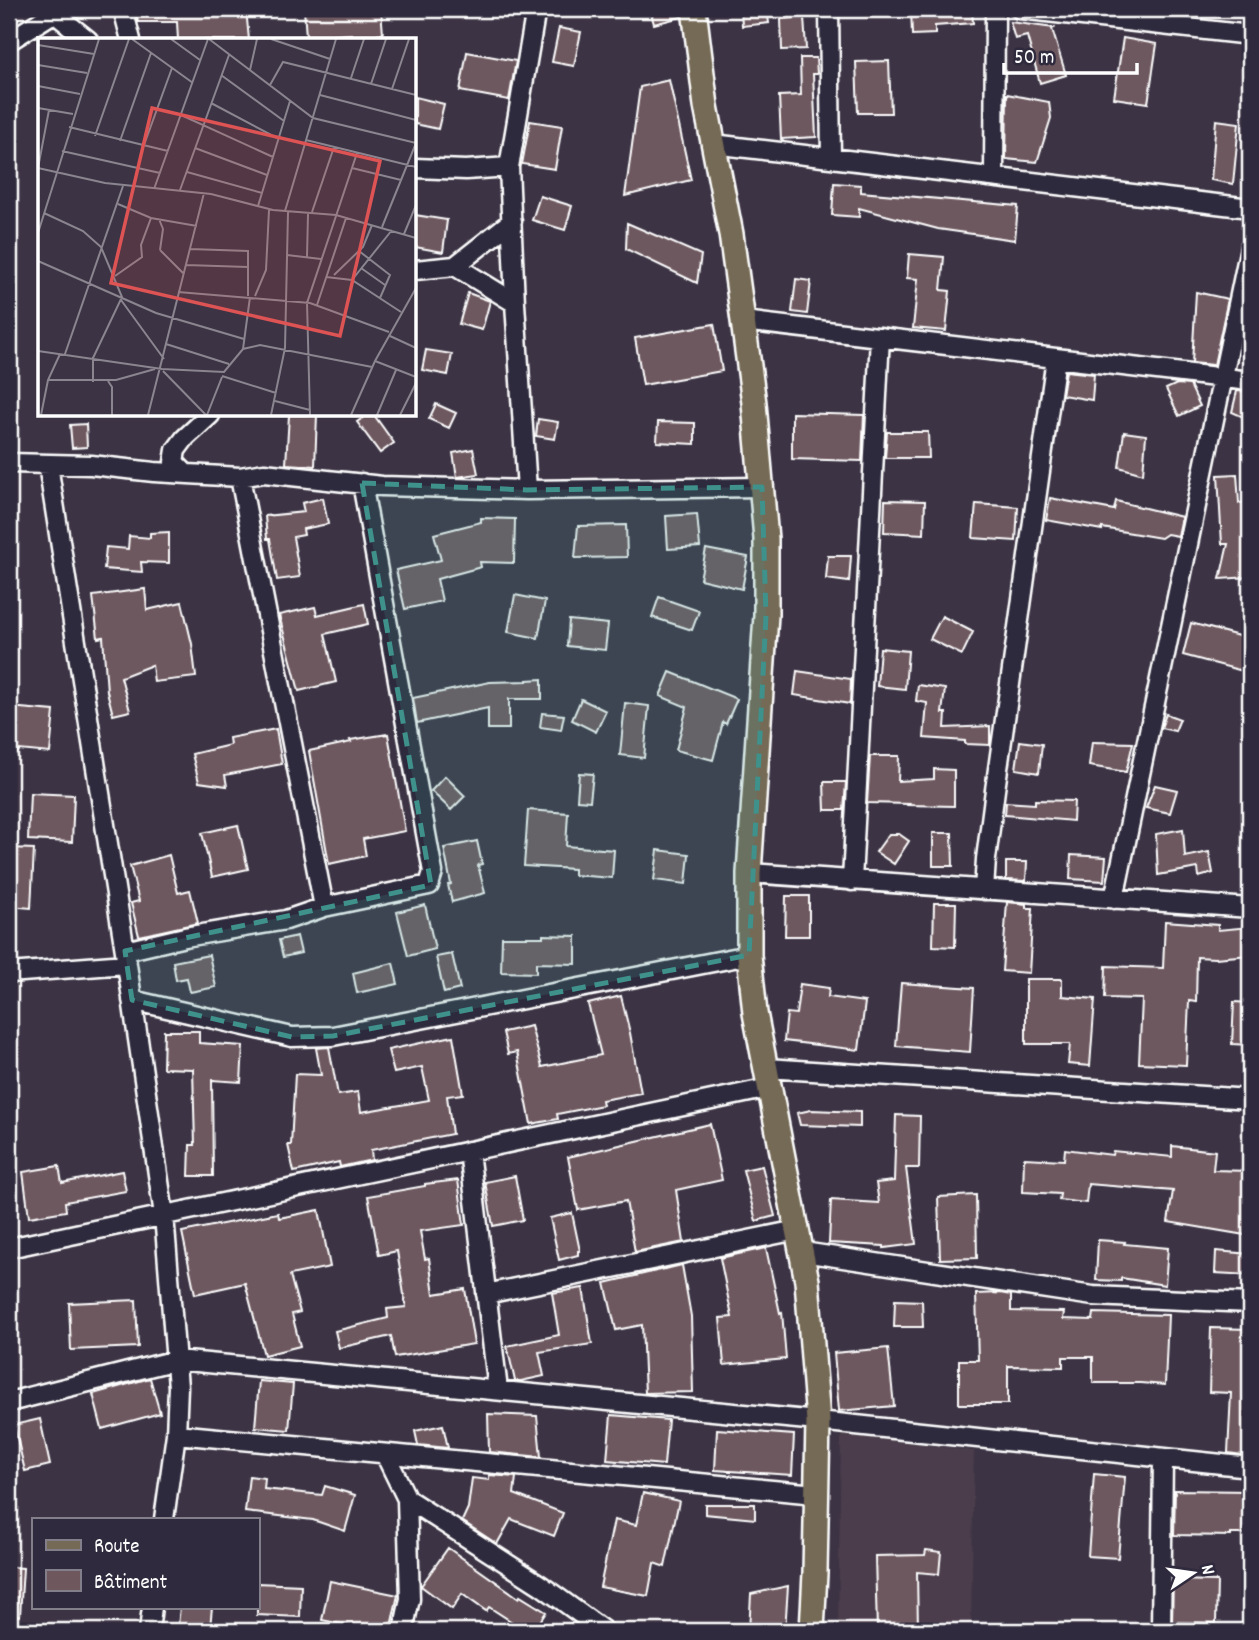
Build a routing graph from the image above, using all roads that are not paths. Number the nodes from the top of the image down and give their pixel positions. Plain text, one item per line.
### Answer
1 (123, 9) edge
2 (536, 9) edge
3 (694, 9) edge
4 (829, 9) edge
5 (995, 9) edge
6 (1020, 9) edge
7 (56, 10) edge
8 (1250, 35) edge
9 (86, 38) edge
10 (130, 38) edge
11 (9, 41) edge
12 (713, 144) junction
13 (831, 158) junction
14 (416, 167) edge
15 (509, 167) junction
16 (994, 177) junction
17 (1250, 208) edge
18 (512, 221) junction
19 (1250, 247) edge
20 (455, 266) junction
21 (416, 270) edge
22 (515, 303) junction
23 (743, 321) junction
24 (880, 337) junction
25 (1056, 358) junction
26 (1223, 378) junction
27 (1250, 381) edge
28 (209, 416) edge
29 (9, 463) edge
30 (48, 465) junction
31 (186, 474) junction
32 (240, 477) junction
33 (362, 483) junction
34 (762, 487) junction
35 (527, 490) junction
36 (749, 873) junction
37 (852, 881) junction
38 (984, 890) junction
39 (1114, 899) junction
40 (1249, 905) edge
41 (324, 907) junction
42 (749, 955) junction
43 (125, 958) junction
44 (9, 973) edge
45 (132, 1000) junction
46 (768, 1078) junction
47 (1250, 1099) edge
48 (469, 1151) junction
49 (164, 1215) junction
50 (800, 1241) junction
51 (9, 1248) edge
52 (486, 1294) junction
53 (1250, 1303) edge
54 (176, 1360) junction
55 (498, 1390) junction
56 (9, 1402) edge
57 (818, 1421) junction
58 (176, 1434) junction
59 (385, 1454) junction
60 (1163, 1458) junction
61 (1250, 1467) edge
62 (816, 1494) junction
63 (407, 1499) junction
64 (164, 1518) edge
65 (152, 1608) edge
66 (149, 1631) edge
67 (403, 1631) edge
68 (604, 1631) edge
69 (812, 1631) edge
70 (1161, 1631) edge

1 - 10 street
2 - 15 street
3 - 12 main road
4 - 13 street
5 - 16 street
6 - 8 street
7 - 9 street
7 - 11 street
12 - 13 street
12 - 23 main road
13 - 16 street
14 - 15 street
15 - 18 street
16 - 17 street
18 - 20 street
18 - 22 street
19 - 26 street
20 - 21 street
20 - 22 street
22 - 35 street
23 - 24 street
23 - 34 main road
24 - 25 street
24 - 37 street
25 - 26 street
25 - 38 street
26 - 27 street
26 - 39 street
28 - 31 street
29 - 30 street
30 - 31 street
30 - 43 street
31 - 32 street
32 - 33 street
32 - 41 street
33 - 35 street
33 - 41 street
34 - 35 street
34 - 36 main road
36 - 37 street
36 - 42 main road
37 - 38 street
38 - 39 street
39 - 40 street
41 - 43 street
42 - 45 street
42 - 46 main road
43 - 44 street
43 - 45 street
45 - 49 street
46 - 47 street
46 - 48 street
46 - 50 main road
48 - 49 street
48 - 52 street
49 - 51 street
49 - 54 street
50 - 52 street
50 - 53 street
50 - 57 main road
52 - 55 street
54 - 55 street
54 - 56 street
54 - 58 street
55 - 57 street
57 - 60 street
57 - 62 main road
58 - 59 street
58 - 64 street
59 - 62 street
59 - 63 street
60 - 61 street
60 - 70 street
62 - 69 main road
63 - 67 street
63 - 68 street
65 - 66 street

